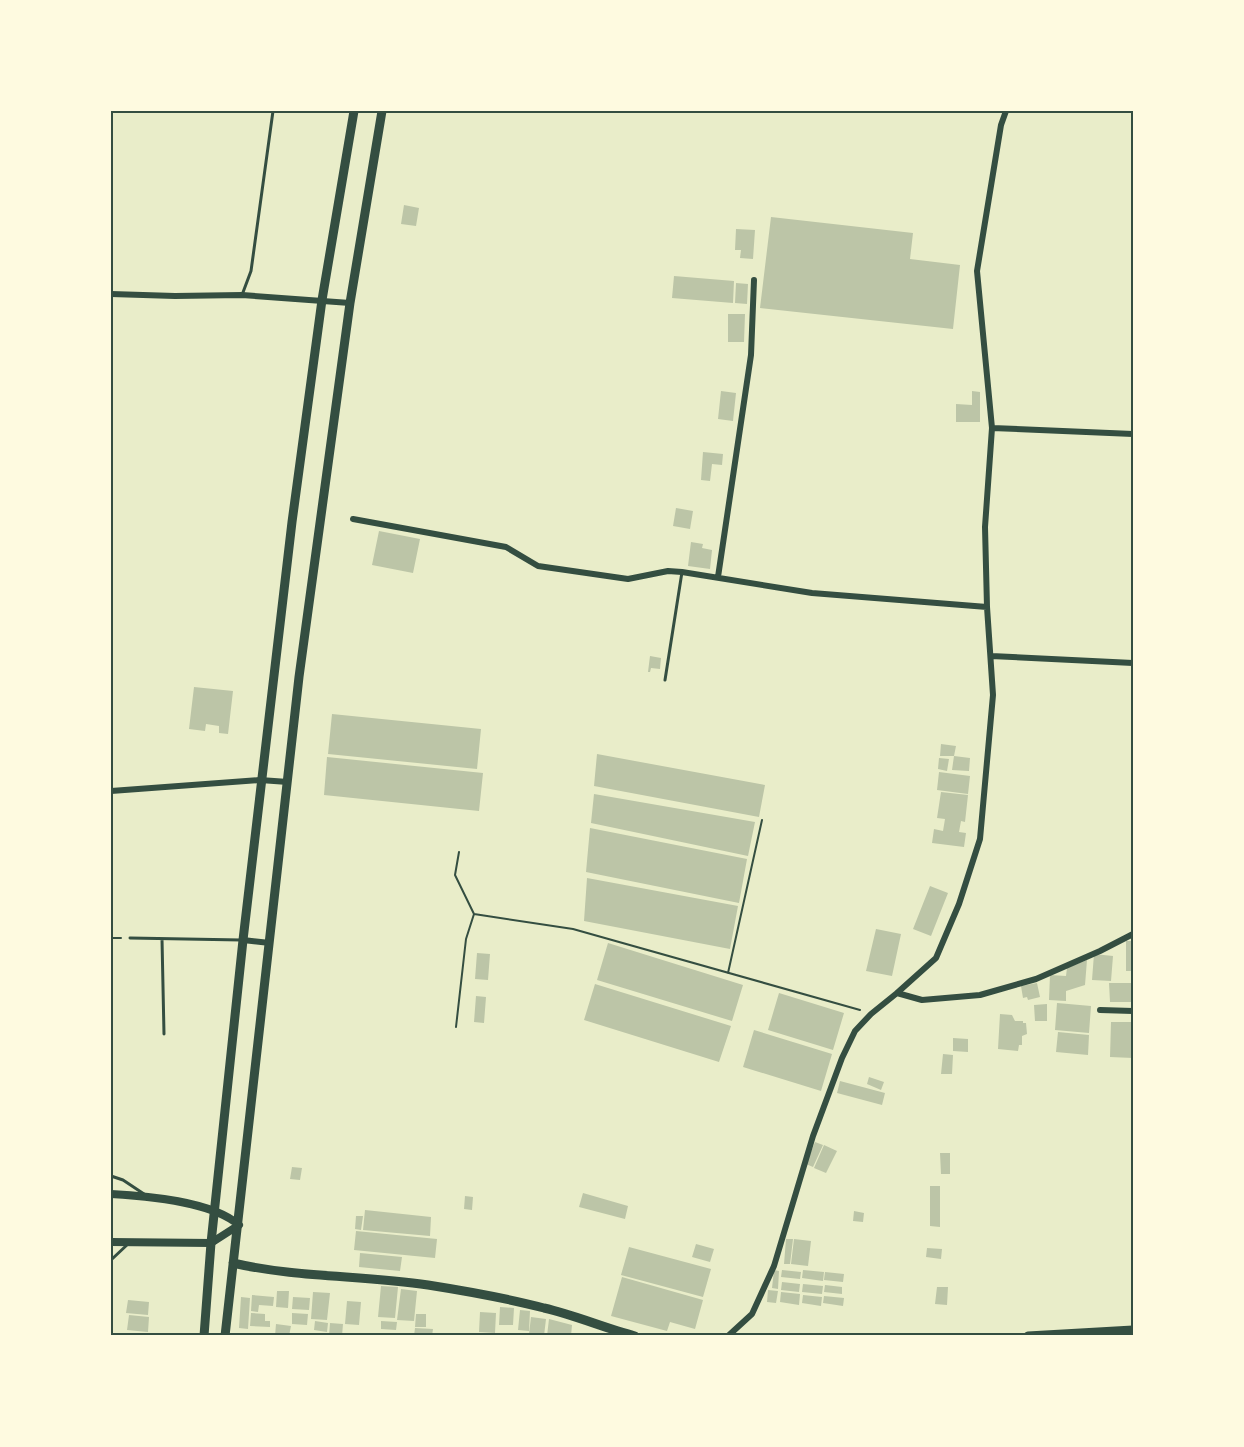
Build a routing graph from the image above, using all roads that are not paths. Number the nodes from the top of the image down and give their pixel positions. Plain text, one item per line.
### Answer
1 (273, 111) edge
2 (354, 111) edge
3 (382, 111) edge
4 (1006, 111) edge
5 (754, 280) dead end
6 (111, 294) edge
7 (242, 295) junction
8 (322, 300) junction
9 (350, 303) junction
10 (992, 428) junction
11 (1133, 434) edge
12 (353, 519) dead end
13 (682, 572) junction
14 (718, 577) junction
15 (987, 607) junction
16 (991, 657) junction
17 (1133, 663) edge
18 (665, 680) dead end
19 (260, 780) junction
20 (288, 782) junction
21 (111, 791) edge
22 (1133, 934) edge
23 (130, 938) dead end
24 (162, 939) junction
25 (243, 940) junction
26 (270, 943) junction
27 (897, 993) junction
28 (1101, 1010) dead end
29 (1133, 1011) edge
30 (164, 1034) dead end
31 (111, 1176) edge
32 (111, 1194) edge
33 (148, 1196) junction
34 (215, 1211) junction
35 (239, 1225) junction
36 (111, 1242) edge
37 (211, 1243) junction
38 (128, 1244) junction
39 (111, 1260) edge
40 (233, 1263) junction
41 (1133, 1330) edge
42 (204, 1336) edge
43 (225, 1336) edge
44 (635, 1336) edge
45 (728, 1336) edge
46 (1028, 1336) edge

1 - 7 lane
2 - 8 main road
3 - 9 main road
4 - 10 street
5 - 14 street
6 - 7 street
7 - 8 street
8 - 9 street
8 - 19 main road
9 - 20 main road
10 - 11 street
10 - 15 street
12 - 13 street
13 - 14 street
13 - 18 lane
14 - 15 street
15 - 16 street
16 - 17 street
16 - 27 street
19 - 20 street
19 - 21 street
19 - 25 main road
20 - 26 main road
22 - 27 street
23 - 24 lane
24 - 25 lane
24 - 30 lane
25 - 26 street
25 - 34 main road
26 - 35 main road
27 - 45 street
28 - 29 street
31 - 33 lane
32 - 33 street
33 - 34 street
34 - 35 street
34 - 37 main road
35 - 37 street
35 - 40 main road
36 - 38 street
37 - 38 street
37 - 42 main road
38 - 39 lane
40 - 43 main road
40 - 44 main road
41 - 46 main road

